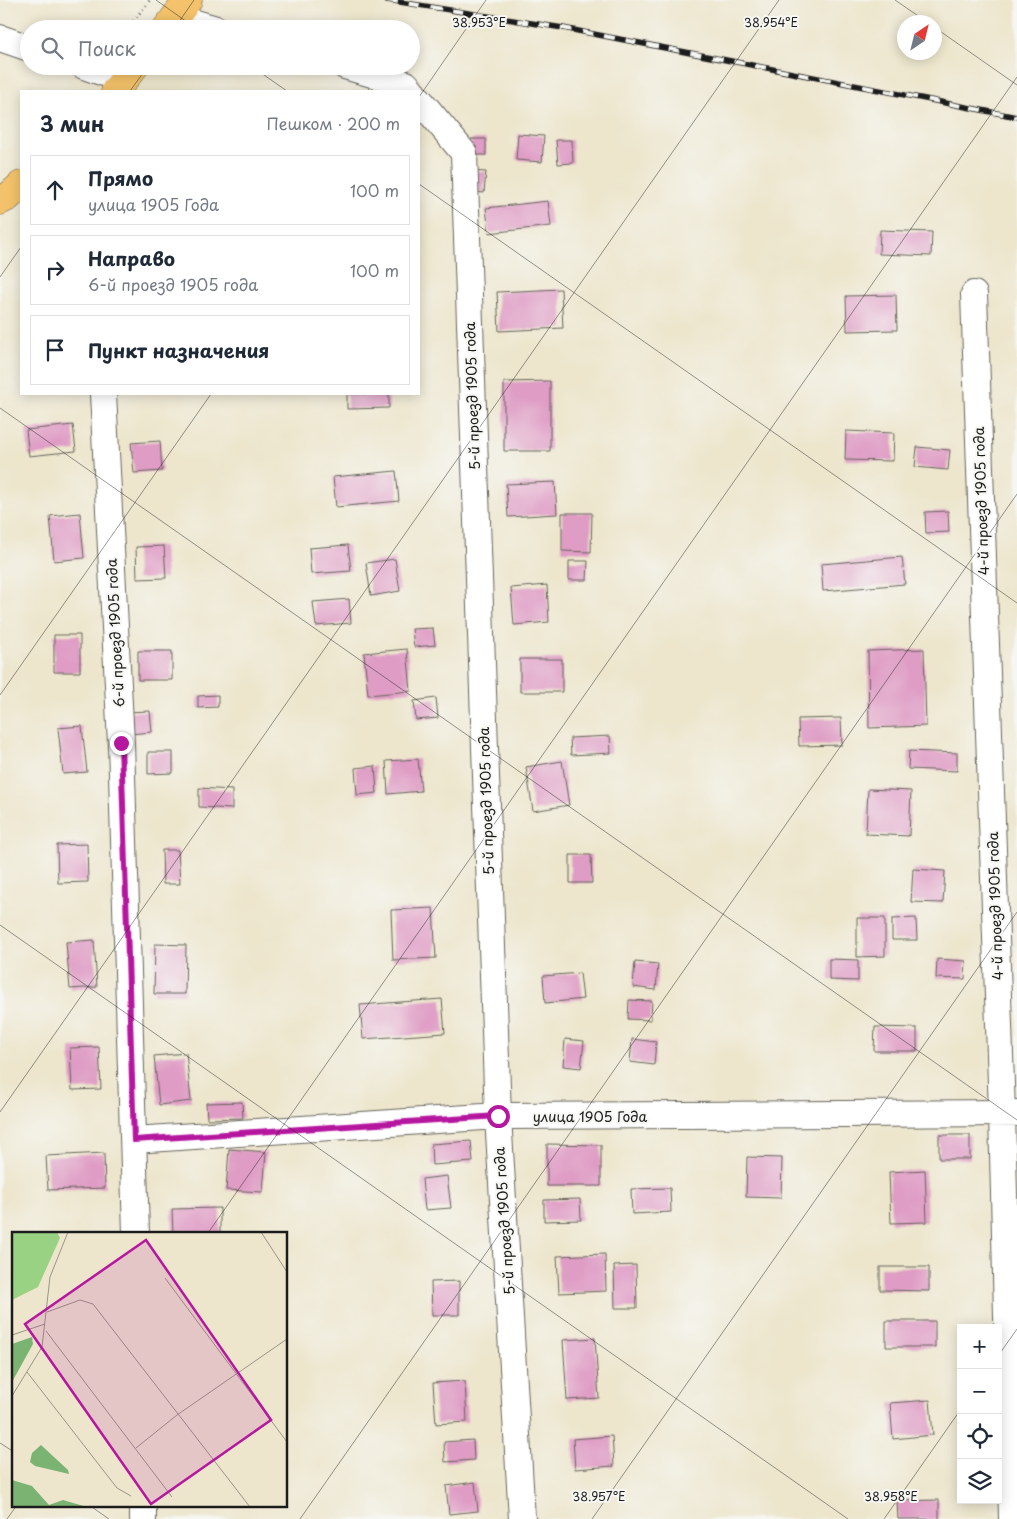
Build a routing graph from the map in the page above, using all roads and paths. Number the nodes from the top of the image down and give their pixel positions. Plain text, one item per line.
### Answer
1 (150, 0) edge
2 (176, 15) edge
3 (134, 20) edge
4 (190, 20) edge
5 (0, 38) edge
6 (20, 45) edge
7 (112, 75) edge
8 (376, 75) edge
9 (125, 79) edge
10 (411, 90) edge
11 (420, 100) edge
12 (20, 186) edge
13 (0, 201) edge
14 (974, 294) dead end
15 (103, 395) edge
16 (1010, 1113) edge
17 (498, 1116) junction
18 (134, 1140) junction
19 (136, 1232) edge
20 (142, 1506) edge
21 (143, 1519) edge
22 (522, 1519) edge
23 (1012, 1519) edge

1 - 3 path
2 - 4 street
5 - 6 street
7 - 9 street
8 - 10 street
11 - 17 street, 5-й проезд 1905 года
12 - 13 highway
14 - 16 street, 4-й проезд 1905 года
15 - 18 street, 6-й проезд 1905 года
16 - 17 street, улица 1905 Года
16 - 23 street, 4-й проезд 1905 года
17 - 18 street, улица 1905 Года
17 - 22 street, 5-й проезд 1905 года
18 - 19 street, 6-й проезд 1905 года
20 - 21 street

